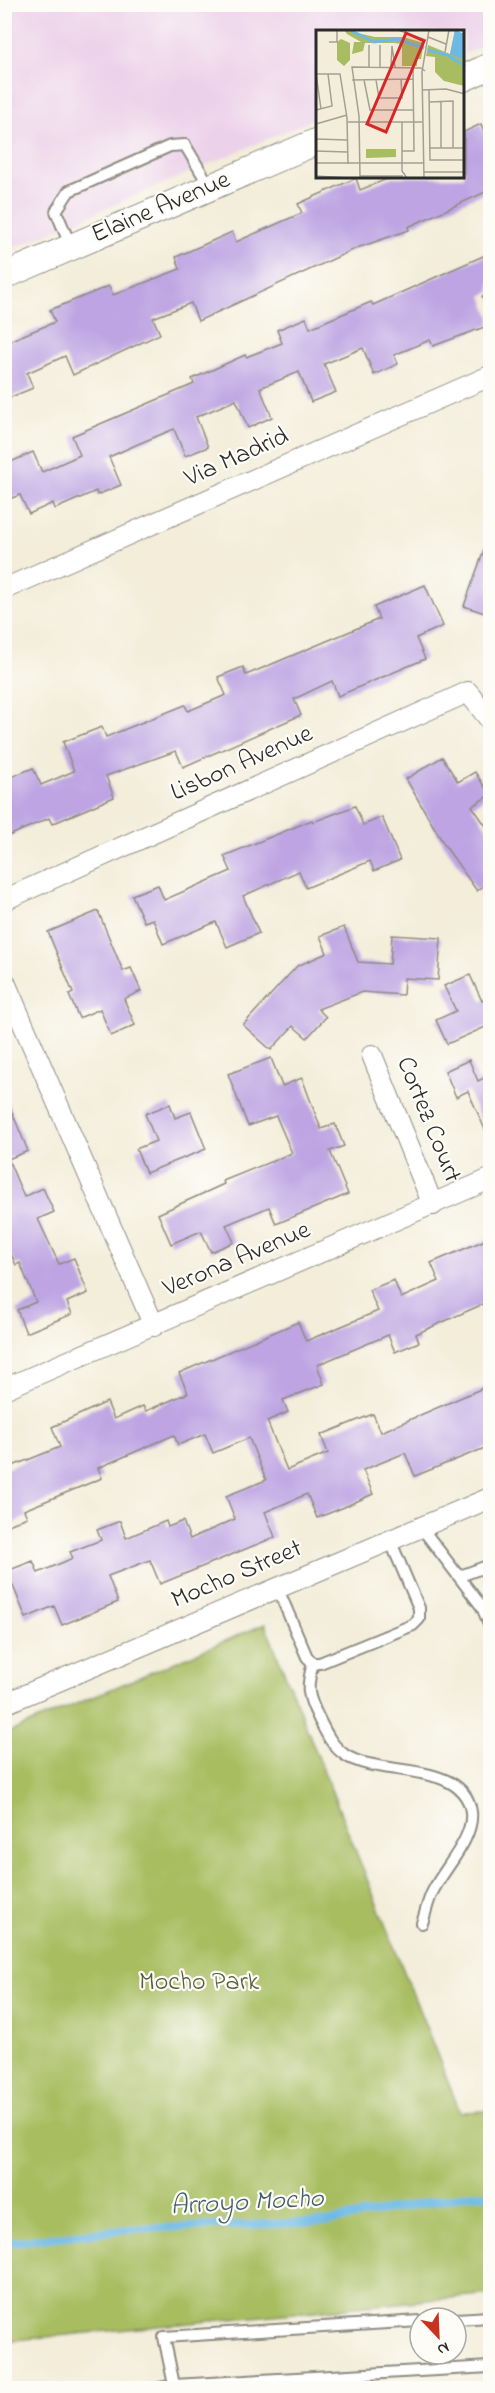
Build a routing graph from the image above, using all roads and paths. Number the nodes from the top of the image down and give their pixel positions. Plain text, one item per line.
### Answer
1 (490, 66) edge
2 (465, 78) edge
3 (316, 142) edge
4 (210, 187) junction
5 (71, 247) junction
6 (4, 276) edge
7 (490, 376) edge
8 (4, 589) edge
9 (490, 720) edge
10 (4, 900) edge
11 (4, 980) edge
12 (372, 1055) dead end
13 (490, 1179) edge
14 (433, 1205) junction
15 (154, 1326) junction
16 (4, 1389) edge
17 (490, 1498) edge
18 (421, 1527) junction
19 (390, 1540) junction
20 (490, 1565) edge
21 (460, 1576) junction
22 (277, 1587) junction
23 (490, 1626) edge
24 (313, 1663) junction
25 (6, 1699) edge
26 (422, 1923) dead end
27 (490, 2317) edge
28 (468, 2318) edge
29 (408, 2322) edge
30 (490, 2367) edge
31 (174, 2385) junction
32 (159, 2388) edge

1 - 2 street
3 - 4 street, Elaine Avenue
4 - 5 street, Elaine Avenue
4 - 5 lane
5 - 6 street, Elaine Avenue
7 - 8 street, Via Madrid
9 - 10 street, Lisbon Avenue
11 - 15 street
12 - 14 street, Cortez Court
13 - 14 street, Verona Avenue
14 - 15 street, Verona Avenue
15 - 16 street, Verona Avenue
17 - 18 street, Mocho Street
18 - 19 street, Mocho Street
18 - 21 lane
19 - 22 street, Mocho Street
19 - 24 lane
20 - 21 lane
21 - 23 lane
22 - 24 lane
22 - 25 street, Mocho Street
24 - 26 lane
27 - 28 lane
29 - 31 lane
30 - 31 lane
31 - 32 lane

